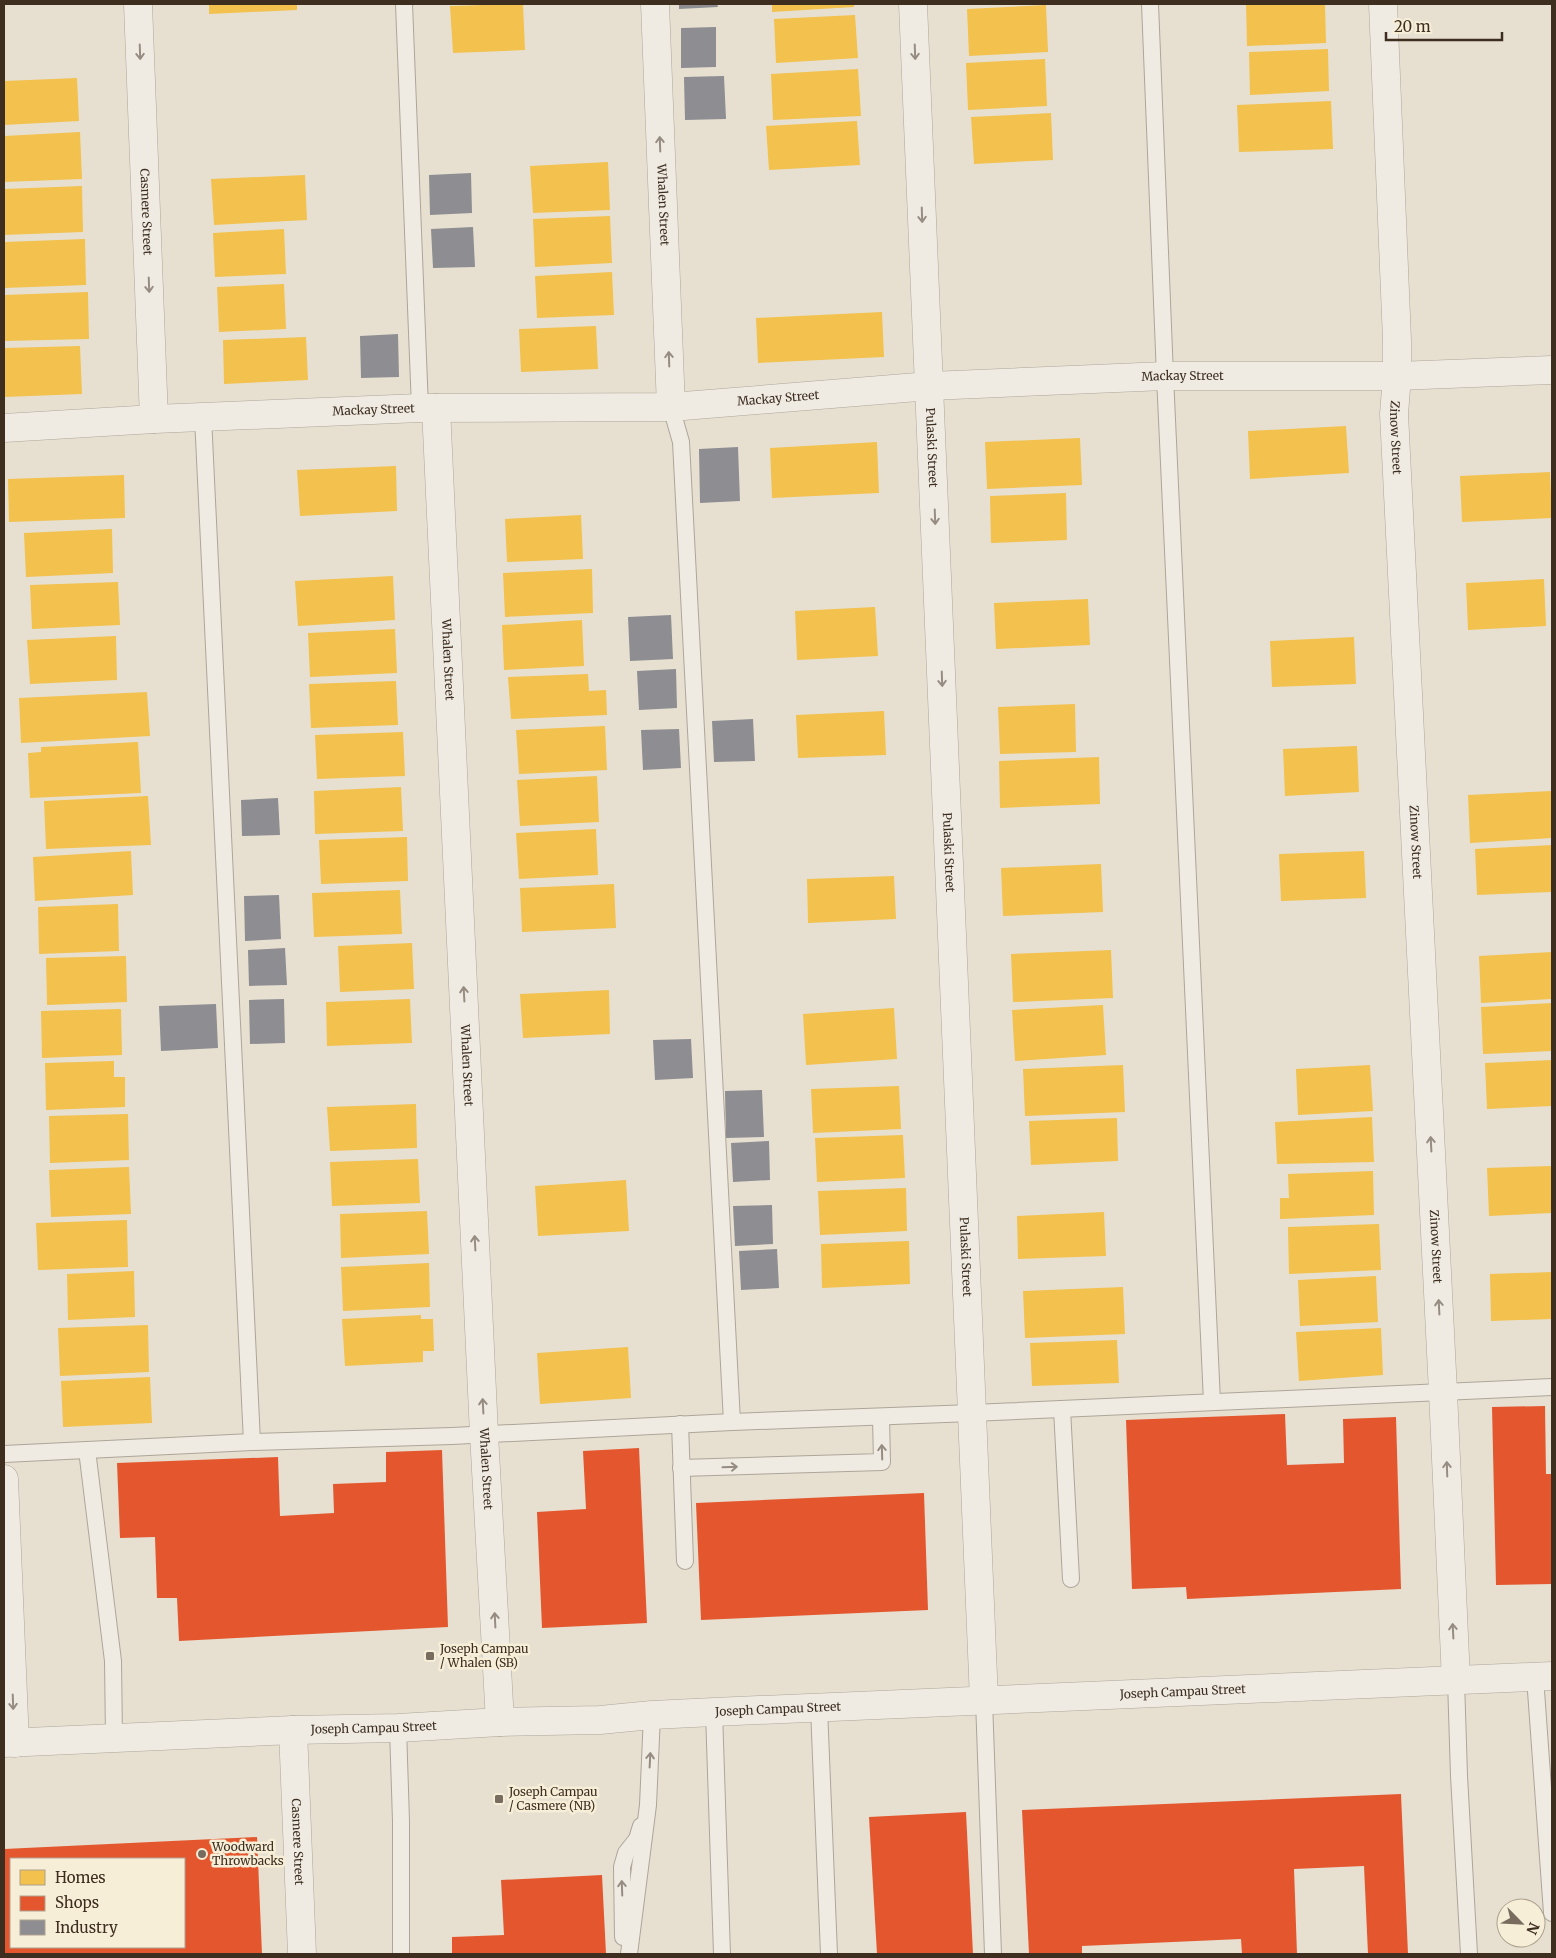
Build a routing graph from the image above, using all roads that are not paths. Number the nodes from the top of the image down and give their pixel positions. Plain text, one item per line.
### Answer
1 (138, 4) edge
2 (404, 4) edge
3 (654, 4) edge
4 (913, 4) edge
5 (1150, 4) edge
6 (1383, 4) edge
7 (1552, 370) edge
8 (1165, 376) junction
9 (1397, 376) junction
10 (930, 386) junction
11 (671, 407) junction
12 (428, 408) junction
13 (203, 417) junction
14 (154, 419) junction
15 (4, 428) edge
16 (1552, 1387) edge
17 (1443, 1392) junction
18 (1212, 1402) junction
19 (1062, 1409) junction
20 (972, 1414) junction
21 (880, 1417) junction
22 (732, 1422) junction
23 (680, 1424) junction
24 (484, 1434) junction
25 (252, 1442) junction
26 (87, 1450) junction
27 (4, 1454) edge
28 (681, 1468) junction
29 (4, 1479) edge
30 (685, 1561) dead end
31 (6, 1563) edge
32 (1072, 1579) dead end
33 (1544, 1676) edge
34 (1456, 1680) junction
35 (984, 1700) junction
36 (819, 1708) junction
37 (714, 1712) junction
38 (652, 1715) junction
39 (500, 1722) junction
40 (398, 1728) junction
41 (293, 1730) junction
42 (114, 1738) junction
43 (9, 1743) edge
44 (648, 1805) junction
45 (1552, 1913) edge
46 (302, 1954) edge
47 (401, 1954) edge
48 (623, 1954) edge
49 (629, 1954) edge
50 (722, 1954) edge
51 (829, 1954) edge
52 (993, 1954) edge
53 (1469, 1954) edge

1 -> 14 street, Casmere Street
2 - 12 lane
11 -> 3 street, Whalen Street
4 -> 10 street, Pulaski Street
5 - 8 lane
6 - 9 street, Zinow Street
7 - 9 street, Mackay Street
8 - 9 street, Mackay Street
8 - 10 street, Mackay Street
8 - 18 lane
17 -> 9 street, Zinow Street
10 - 11 street, Mackay Street
10 -> 20 street, Pulaski Street
11 - 12 street, Mackay Street
11 - 22 lane
12 - 13 street, Mackay Street
24 -> 12 street, Whalen Street
13 - 14 street, Mackay Street
13 - 25 lane
14 - 15 street, Mackay Street
16 - 17 lane
17 - 18 lane
34 -> 17 street, Zinow Street
18 - 19 lane
19 - 20 lane
19 - 32 lane
20 - 21 lane
20 - 35 street, Pulaski Street
21 - 22 lane
28 -> 21 lane
22 - 23 lane
23 - 24 lane
23 - 28 lane
24 - 25 lane
39 -> 24 street, Whalen Street
25 - 26 lane
26 - 27 lane
26 - 42 lane
28 - 30 lane
29 - 31 street
31 -> 43 street
33 - 34 street, Joseph Campau Street
33 - 45 lane
34 - 35 street, Joseph Campau Street
34 - 53 lane
35 - 36 street, Joseph Campau Street
35 - 52 lane
36 - 37 street, Joseph Campau Street
36 - 51 lane
37 - 38 street, Joseph Campau Street
37 - 50 lane
38 - 39 street, Joseph Campau Street
44 -> 38 lane
39 - 40 street, Joseph Campau Street
40 - 41 street, Joseph Campau Street
40 - 47 lane
41 - 42 street, Joseph Campau Street
41 - 46 street, Casmere Street
42 - 43 street, Joseph Campau Street
48 -> 44 lane
44 - 49 lane

